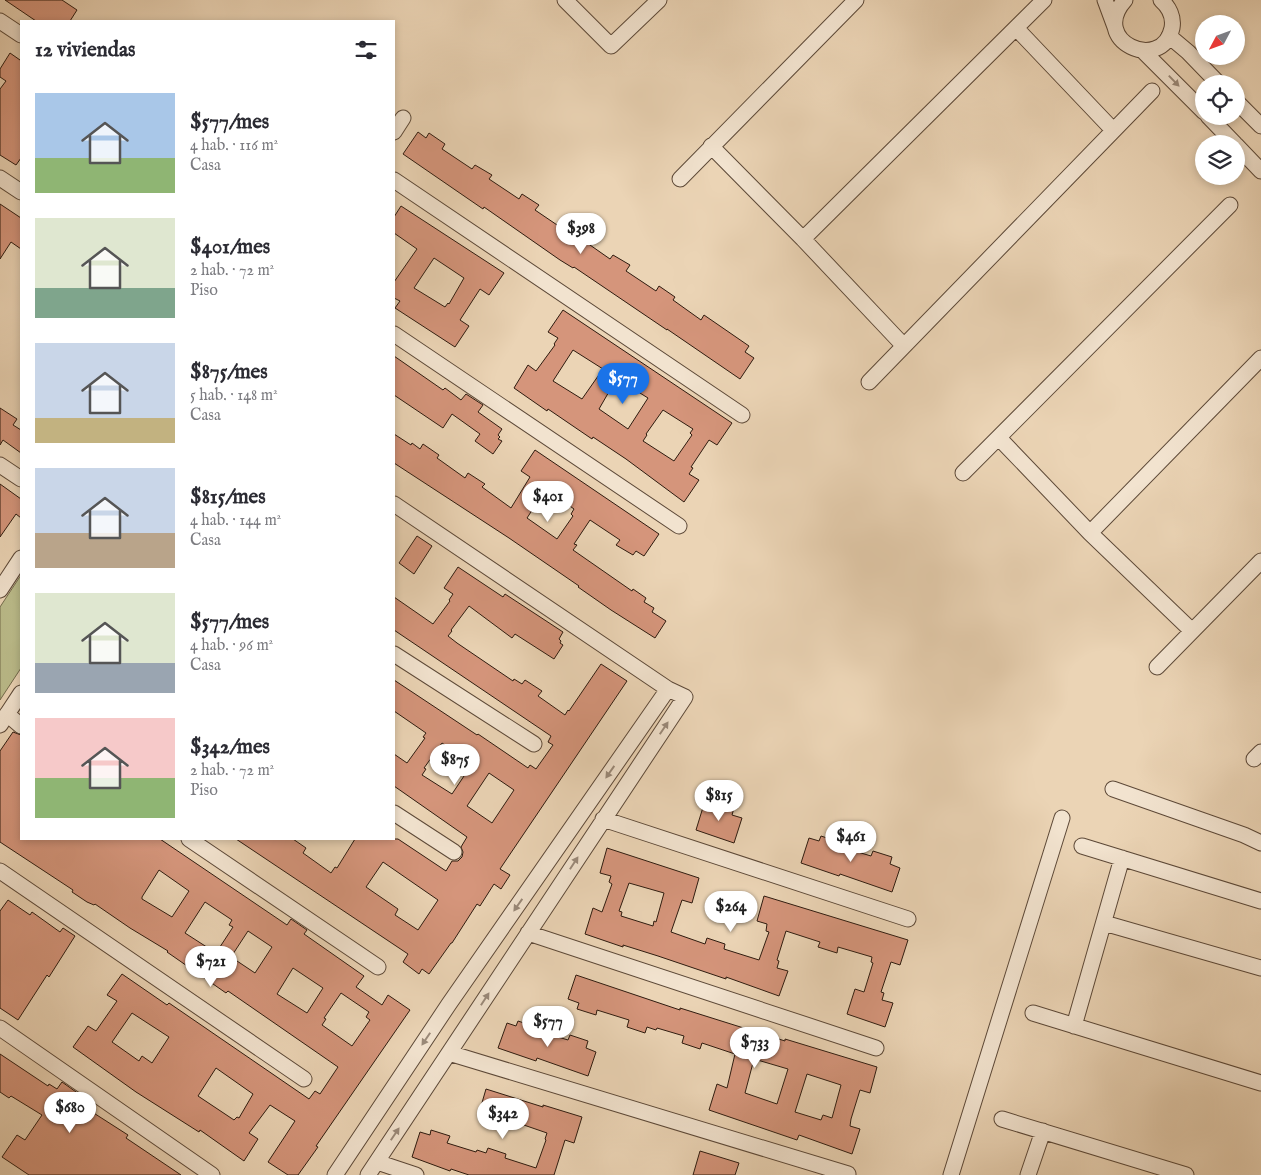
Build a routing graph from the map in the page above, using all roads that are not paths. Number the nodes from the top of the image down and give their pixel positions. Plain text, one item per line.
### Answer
1 (565, 0) edge
2 (659, 0) edge
3 (856, 0) edge
4 (1044, 0) edge
5 (1105, 0) edge
6 (1119, 2) edge
7 (1168, 3) edge
8 (0, 21) edge
9 (1016, 28) junction
10 (1117, 34) junction
11 (20, 35) edge
12 (1169, 36) junction
13 (1142, 51) junction
14 (1210, 75) edge
15 (1152, 91) dead end
16 (1195, 103) edge
17 (1245, 110) edge
18 (403, 118) dead end
19 (1217, 125) edge
20 (1261, 126) edge
21 (395, 130) edge
22 (1114, 130) junction
23 (1227, 135) edge
24 (711, 146) junction
25 (1245, 154) edge
26 (1261, 171) edge
27 (0, 178) edge
28 (680, 179) dead end
29 (395, 181) edge
30 (20, 191) edge
31 (1230, 205) dead end
32 (803, 239) junction
33 (395, 335) edge
34 (904, 346) junction
35 (1261, 358) edge
36 (869, 382) dead end
37 (742, 415) dead end
38 (999, 438) junction
39 (0, 465) edge
40 (964, 473) dead end
41 (20, 478) edge
42 (395, 505) edge
43 (679, 526) dead end
44 (1090, 533) junction
45 (20, 560) edge
46 (1261, 561) edge
47 (0, 590) edge
48 (1192, 632) junction
49 (395, 655) edge
50 (1157, 668) dead end
51 (668, 689) junction
52 (20, 695) edge
53 (4, 720) edge
54 (20, 726) edge
55 (534, 744) dead end
56 (1113, 789) dead end
57 (395, 814) edge
58 (1062, 818) dead end
59 (603, 819) junction
60 (190, 840) edge
61 (1261, 843) edge
62 (1082, 846) dead end
63 (454, 852) dead end
64 (1122, 858) junction
65 (0, 871) edge
66 (1261, 901) edge
67 (908, 919) dead end
68 (1104, 923) junction
69 (528, 933) junction
70 (378, 966) dead end
71 (1261, 968) edge
72 (449, 1004) junction
73 (1033, 1013) dead end
74 (471, 1019) junction
75 (1074, 1026) junction
76 (0, 1028) edge
77 (876, 1048) dead end
78 (449, 1053) junction
79 (304, 1079) dead end
80 (1261, 1083) edge
81 (1002, 1119) dead end
82 (1042, 1131) junction
83 (377, 1162) junction
84 (848, 1174) dead end
85 (212, 1175) edge
86 (335, 1175) edge
87 (368, 1175) edge
88 (416, 1175) edge
89 (951, 1175) edge
90 (1028, 1175) edge
91 (1186, 1175) edge

1 - 2 street
3 - 24 street
4 - 9 street
5 - 10 street
6 - 10 street
7 - 12 street
8 - 11 street
9 - 22 street
9 - 32 street
10 - 13 street
12 - 13 street
12 - 14 street
13 -> 16 street
15 - 22 street
17 - 20 street
18 - 21 street
19 - 23 street
22 - 34 street
24 - 28 street
24 - 32 street
25 - 26 street
27 - 30 street
29 - 37 street
31 - 38 street
32 - 34 street
33 - 43 street
34 - 36 street
35 - 44 street
38 - 40 street
38 - 44 street
39 - 41 street
42 - 51 street
44 - 48 street
45 - 47 street
46 - 48 street
48 - 50 street
49 - 55 street
59 -> 51 street
51 -> 72 street
52 - 53 street
53 - 54 street
56 - 61 street
57 - 63 street
58 - 89 street
59 - 67 street
69 -> 59 street
60 - 70 street
62 - 64 street
64 - 66 street
64 - 68 street
65 - 79 street
68 - 71 street
68 - 75 street
74 -> 69 street
69 - 77 street
72 - 74 street
72 -> 86 street
73 - 75 street
74 - 78 street
75 - 80 street
76 - 85 street
83 -> 78 street
78 - 84 street
81 - 82 street
82 - 90 street
82 - 91 street
83 - 87 street
83 - 88 street

